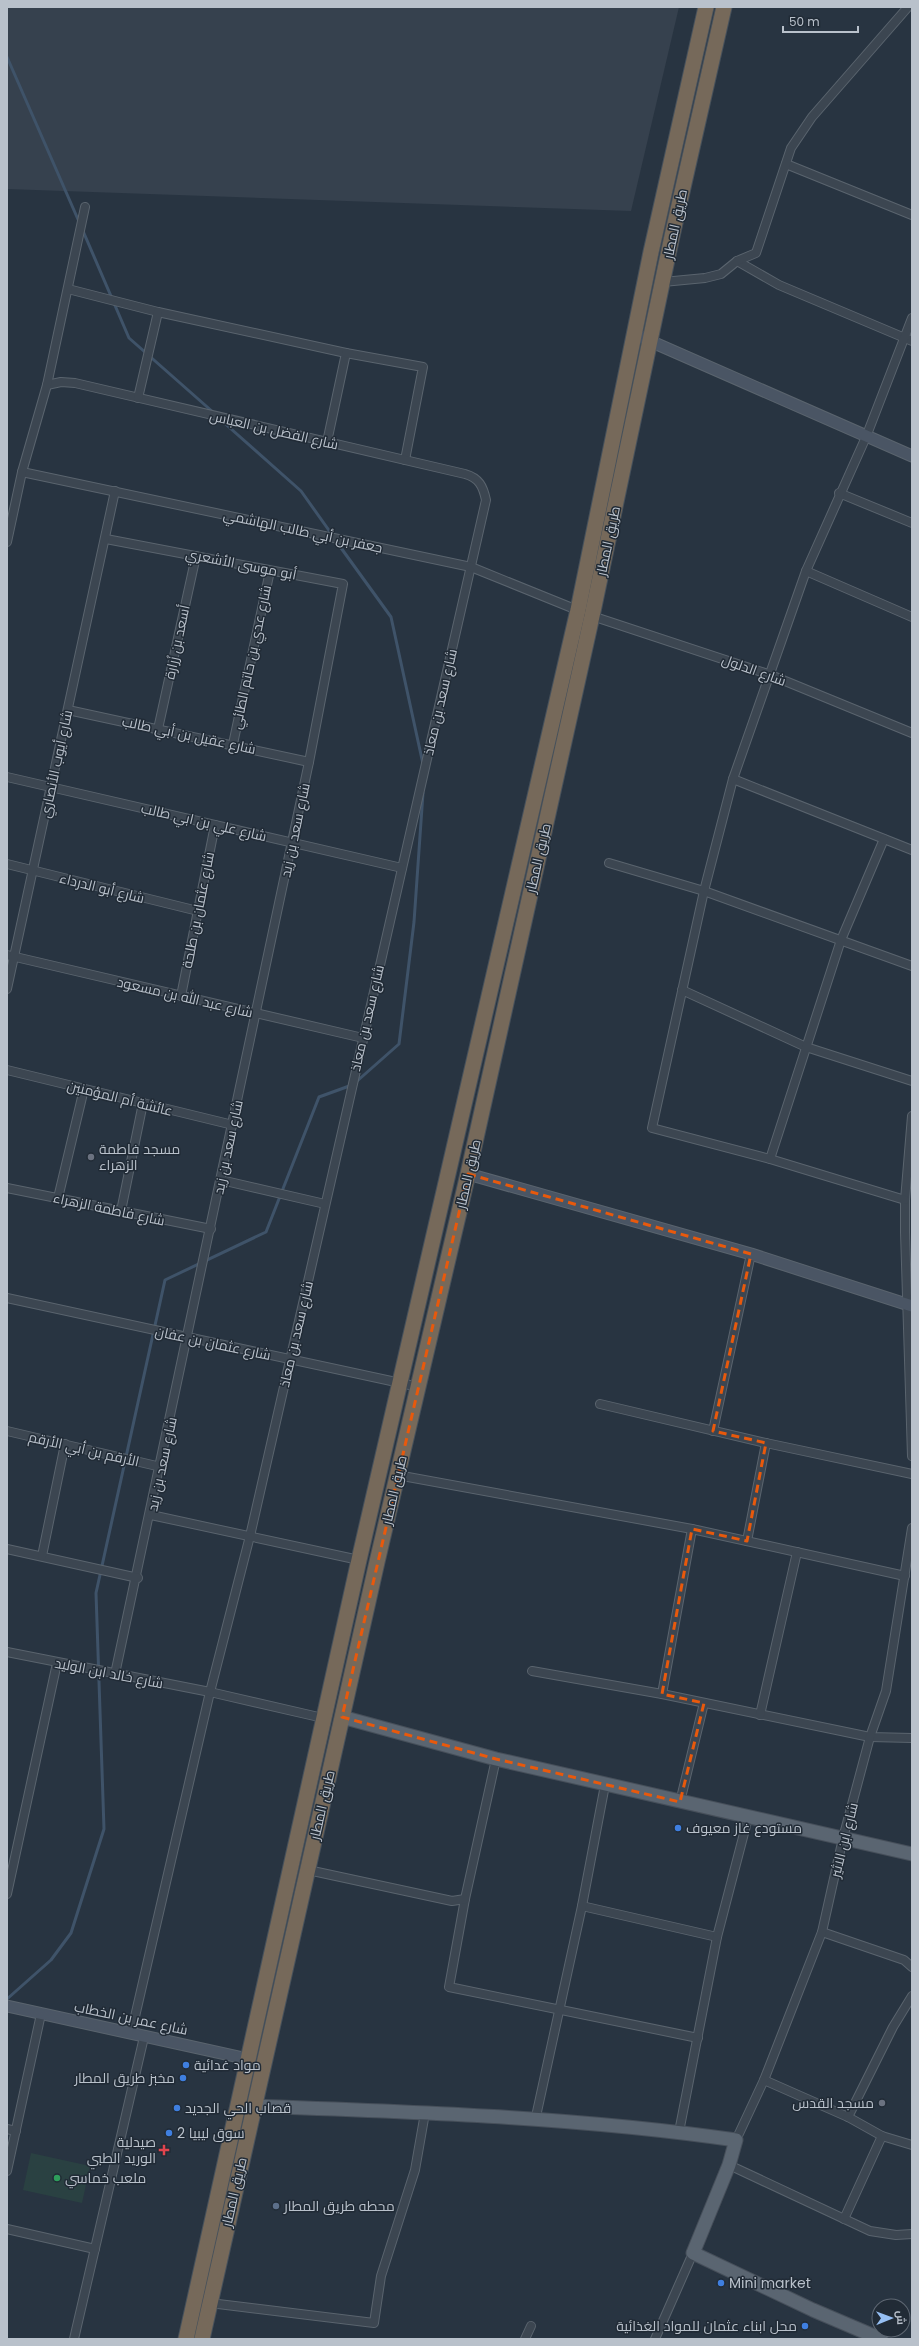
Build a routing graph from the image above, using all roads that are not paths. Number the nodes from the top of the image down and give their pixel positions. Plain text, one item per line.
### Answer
1 (706, 7) edge
2 (724, 7) edge
3 (908, 7) edge
4 (786, 164) junction
5 (85, 207) dead end
6 (912, 215) edge
7 (655, 232) junction
8 (672, 236) junction
9 (737, 261) junction
10 (663, 282) junction
11 (68, 289) junction
12 (158, 312) junction
13 (912, 318) edge
14 (634, 334) junction
15 (908, 340) edge
16 (651, 342) junction
17 (346, 353) junction
18 (47, 385) junction
19 (138, 398) junction
20 (866, 437) junction
21 (326, 442) junction
22 (912, 456) edge
23 (406, 460) junction
24 (22, 472) junction
25 (115, 492) junction
26 (839, 493) junction
27 (486, 500) joint
28 (912, 524) edge
29 (106, 539) junction
30 (7, 542) edge
31 (196, 556) junction
32 (471, 567) junction
33 (270, 571) junction
34 (806, 571) junction
35 (578, 610) junction
36 (592, 616) junction
37 (912, 617) edge
38 (337, 618) joint
39 (768, 674) junction
40 (68, 710) junction
41 (158, 728) junction
42 (912, 733) edge
43 (233, 744) junction
44 (309, 762) junction
45 (7, 777) edge
46 (733, 779) junction
47 (51, 787) junction
48 (215, 825) junction
49 (884, 839) junction
50 (292, 842) junction
51 (912, 850) edge
52 (609, 863) dead end
53 (7, 864) edge
54 (402, 868) junction
55 (33, 871) junction
56 (704, 891) junction
57 (198, 911) junction
58 (841, 940) junction
59 (10, 956) edge
60 (912, 966) edge
61 (7, 989) edge
62 (682, 990) junction
63 (181, 996) junction
64 (256, 1013) junction
65 (363, 1038) junction
66 (806, 1047) junction
67 (7, 1070) edge
68 (912, 1081) edge
69 (84, 1089) junction
70 (143, 1103) junction
71 (912, 1116) edge
72 (233, 1125) junction
73 (770, 1159) junction
74 (468, 1174) junction
75 (221, 1180) junction
76 (7, 1188) edge
77 (58, 1198) junction
78 (905, 1200) junction
79 (325, 1204) junction
80 (121, 1211) junction
81 (211, 1230) junction
82 (751, 1254) junction
83 (7, 1298) edge
84 (910, 1305) edge
85 (188, 1337) junction
86 (290, 1359) junction
87 (399, 1383) junction
88 (419, 1387) junction
89 (600, 1404) dead end
90 (7, 1431) edge
91 (713, 1431) junction
92 (766, 1443) junction
93 (65, 1444) junction
94 (912, 1456) edge
95 (161, 1467) junction
96 (912, 1474) edge
97 (397, 1475) junction
98 (151, 1515) junction
99 (912, 1528) edge
100 (692, 1529) junction
101 (250, 1536) junction
102 (746, 1541) junction
103 (7, 1549) edge
104 (797, 1552) junction
105 (42, 1556) junction
106 (359, 1560) junction
107 (906, 1576) junction
108 (138, 1578) junction
109 (7, 1652) edge
110 (57, 1663) junction
111 (532, 1671) dead end
112 (116, 1674) junction
113 (210, 1692) junction
114 (662, 1694) junction
115 (704, 1703) junction
116 (324, 1715) junction
117 (760, 1715) junction
118 (342, 1718) junction
119 (870, 1737) junction
120 (912, 1738) edge
121 (496, 1760) junction
122 (605, 1785) junction
123 (680, 1802) junction
124 (748, 1818) junction
125 (844, 1838) junction
126 (912, 1854) edge
127 (308, 1870) junction
128 (7, 1894) edge
129 (465, 1899) junction
130 (582, 1906) junction
131 (822, 1932) junction
132 (717, 1937) junction
133 (912, 1967) edge
134 (912, 1996) edge
135 (7, 2006) edge
136 (560, 2009) junction
137 (41, 2014) junction
138 (131, 2034) junction
139 (144, 2037) junction
140 (698, 2038) junction
141 (248, 2059) junction
142 (244, 2079) junction
143 (764, 2080) junction
144 (260, 2083) junction
145 (254, 2106) junction
146 (425, 2112) junction
147 (848, 2117) junction
148 (535, 2121) junction
149 (7, 2129) edge
150 (16, 2131) junction
151 (679, 2132) junction
152 (882, 2136) junction
153 (736, 2140) junction
154 (912, 2145) edge
155 (729, 2165) junction
156 (7, 2171) edge
157 (844, 2219) junction
158 (7, 2229) edge
159 (912, 2234) edge
160 (95, 2249) junction
161 (693, 2253) junction
162 (210, 2303) junction
163 (531, 2326) dead end
164 (74, 2339) edge
165 (186, 2339) edge
166 (202, 2339) edge
167 (525, 2339) edge
168 (655, 2339) edge
169 (880, 2339) edge

1 - 7 highway, طريق المطار
2 - 8 highway, طريق المطار
3 - 4 street
4 - 6 street
4 - 9 street
5 - 11 street
7 - 8 highway
7 - 14 highway, طريق المطار
8 - 10 highway, طريق المطار
9 - 10 street
9 - 15 street
10 - 16 highway, طريق المطار
11 - 12 street
11 - 18 street
12 - 17 street
12 - 19 street
13 - 15 street
14 - 16 street
14 - 35 highway, طريق المطار
15 - 20 street
16 - 20 street
16 - 36 highway, طريق المطار
17 - 21 street
17 - 23 street
18 - 19 street, شارع الفضل بن العباس
18 - 24 street
19 - 21 street, شارع الفضل بن العباس
20 - 22 street
20 - 26 street
21 - 23 street, شارع الفضل بن العباس
23 - 27 street, شارع الفضل بن العباس
24 - 25 street, جعفر بن أبي طالب الهاشمي
24 - 30 street
25 - 29 street, شارع أيوب الأنصاري
25 - 32 street, جعفر بن أبي طالب الهاشمي
26 - 28 street
26 - 34 street
27 - 32 street, شارع سعد بن معاذ
29 - 31 street, أبو موسى الأشعري
29 - 40 street, شارع أيوب الأنصاري
31 - 33 street, أبو موسى الأشعري
31 - 41 street, أسعد بن زُرارة
32 - 35 street, جعفر بن أبي طالب الهاشمي
32 - 54 street, شارع سعد بن معاذ
33 - 38 street, أبو موسى الأشعري
33 - 43 street, شارع عدي بن حاتم الطائي
34 - 37 street
34 - 39 street
35 - 36 street, شارع الدلول
35 - 87 highway, طريق المطار
36 - 39 street, شارع الدلول
36 - 74 highway, طريق المطار
38 - 44 street, شارع سعد بن زيد
39 - 42 street, شارع الدلول
39 - 46 street
40 - 41 street, شارع عقيل بن أبي طالب
40 - 47 street, شارع أيوب الأنصاري
41 - 43 street, شارع عقيل بن أبي طالب
43 - 44 street, شارع عقيل بن أبي طالب
44 - 50 street, شارع سعد بن زيد
45 - 47 street, شارع علي بن ابي طالب
46 - 49 street
46 - 56 street
47 - 48 street, شارع علي بن ابي طالب
47 - 55 street, شارع أيوب الأنصاري
48 - 50 street, شارع علي بن ابي طالب
48 - 57 street, شارع عثمان بن طلحة
49 - 51 street
49 - 58 street
50 - 54 street, شارع علي بن ابي طالب
50 - 64 street, شارع سعد بن زيد
52 - 56 street
53 - 55 street, شارع أبو الدرداء
54 - 65 street, شارع سعد بن معاذ
55 - 57 street, شارع أبو الدرداء
55 - 59 street, شارع أيوب الأنصاري
56 - 58 street
56 - 62 street
57 - 63 street, شارع عثمان بن طلحة
58 - 60 street
58 - 66 street
59 - 61 street, شارع أيوب الأنصاري
59 - 63 street, شارع عبد الله بن مسعود
62 - 66 street
62 - 73 street
63 - 64 street, شارع عبد الله بن مسعود
64 - 65 street, شارع عبد الله بن مسعود
64 - 72 street, شارع سعد بن زيد
65 - 79 street, شارع سعد بن معاذ
66 - 68 street
66 - 73 street
67 - 69 street, عائشة أم المؤمنين
69 - 70 street, عائشة أم المؤمنين
69 - 77 street
70 - 72 street, عائشة أم المؤمنين
70 - 80 street
71 - 78 street
72 - 75 street, شارع سعد بن زيد
73 - 78 street
74 - 82 street
74 - 88 highway, طريق المطار
75 - 79 street
75 - 81 street, شارع سعد بن زيد
76 - 77 street, شارع فاطمة الزهراء
77 - 80 street, شارع فاطمة الزهراء
78 - 84 street
79 - 86 street, شارع سعد بن معاذ
80 - 81 street, شارع فاطمة الزهراء
81 - 85 street, شارع سعد بن زيد
82 - 84 street
82 - 91 street
83 - 85 street, شارع عثمان بن عفان
84 - 94 street
85 - 86 street, شارع عثمان بن عفان
85 - 95 street, شارع سعد بن زيد
86 - 87 street, شارع عثمان بن عفان
86 - 101 street, شارع سعد بن معاذ
87 - 88 street, شارع عثمان بن عفان
87 - 106 highway, طريق المطار
88 - 97 highway, طريق المطار
89 - 91 street
90 - 93 street, الأرقم بن أبي الأرقم
91 - 92 street
92 - 96 street
92 - 102 street
93 - 95 street, الأرقم بن أبي الأرقم
93 - 105 street
95 - 98 street, شارع سعد بن زيد
97 - 100 street
97 - 118 highway, طريق المطار
98 - 101 street
98 - 108 street, شارع سعد بن زيد
99 - 107 street, شارع ابن الاثير
100 - 102 street
100 - 114 street
101 - 106 street
101 - 113 street, شارع سعد بن معاذ
102 - 104 street
103 - 105 street
104 - 107 street
104 - 117 street
105 - 108 street
106 - 116 highway, طريق المطار
107 - 119 street, شارع ابن الاثير
108 - 112 street, شارع سعد بن زيد
109 - 110 street, شارع خالد ابن الوليد
110 - 112 street, شارع خالد ابن الوليد
110 - 128 street
111 - 114 street
112 - 113 street, شارع خالد ابن الوليد
113 - 116 street, شارع خالد ابن الوليد
113 - 138 street, شارع سعد بن معاذ
114 - 115 street
115 - 117 street
115 - 123 street
116 - 118 highway
116 - 118 highway
116 - 141 highway, طريق المطار
117 - 119 street
118 - 121 main road
118 - 127 highway, طريق المطار
119 - 120 street
119 - 125 street, شارع ابن الاثير
121 - 122 main road
121 - 129 street
122 - 123 main road
122 - 130 street
123 - 124 main road
124 - 125 main road
124 - 132 street
125 - 126 main road
125 - 131 street, شارع ابن الاثير
127 - 129 street
127 - 144 highway, طريق المطار
129 - 136 street
130 - 132 street
130 - 136 street
131 - 133 street
131 - 143 street, شارع ابن الاثير
132 - 140 street
134 - 147 street
135 - 137 street, شارع عمر بن الخطاب
136 - 140 street
136 - 148 street
137 - 138 street, شارع عمر بن الخطاب
137 - 150 street
138 - 139 street, شارع عمر بن الخطاب
139 - 141 street, شارع عمر بن الخطاب
139 - 160 street
140 - 151 street
141 - 142 highway, طريق المطار
142 - 144 highway
142 - 165 highway, طريق المطار
143 - 147 street
143 - 153 street, شارع ابن الاثير
144 - 145 highway, طريق المطار
145 - 146 main road
145 - 162 highway, طريق المطار
146 - 148 main road
146 - 162 street
147 - 152 street
148 - 151 main road
149 - 150 street
150 - 156 street
151 - 153 main road
152 - 154 street
152 - 157 street
153 - 155 main road
155 - 157 street
155 - 161 main road
157 - 159 street
158 - 160 street
160 - 164 street
161 - 168 street
161 - 169 main road
162 - 166 highway, طريق المطار
163 - 167 street

